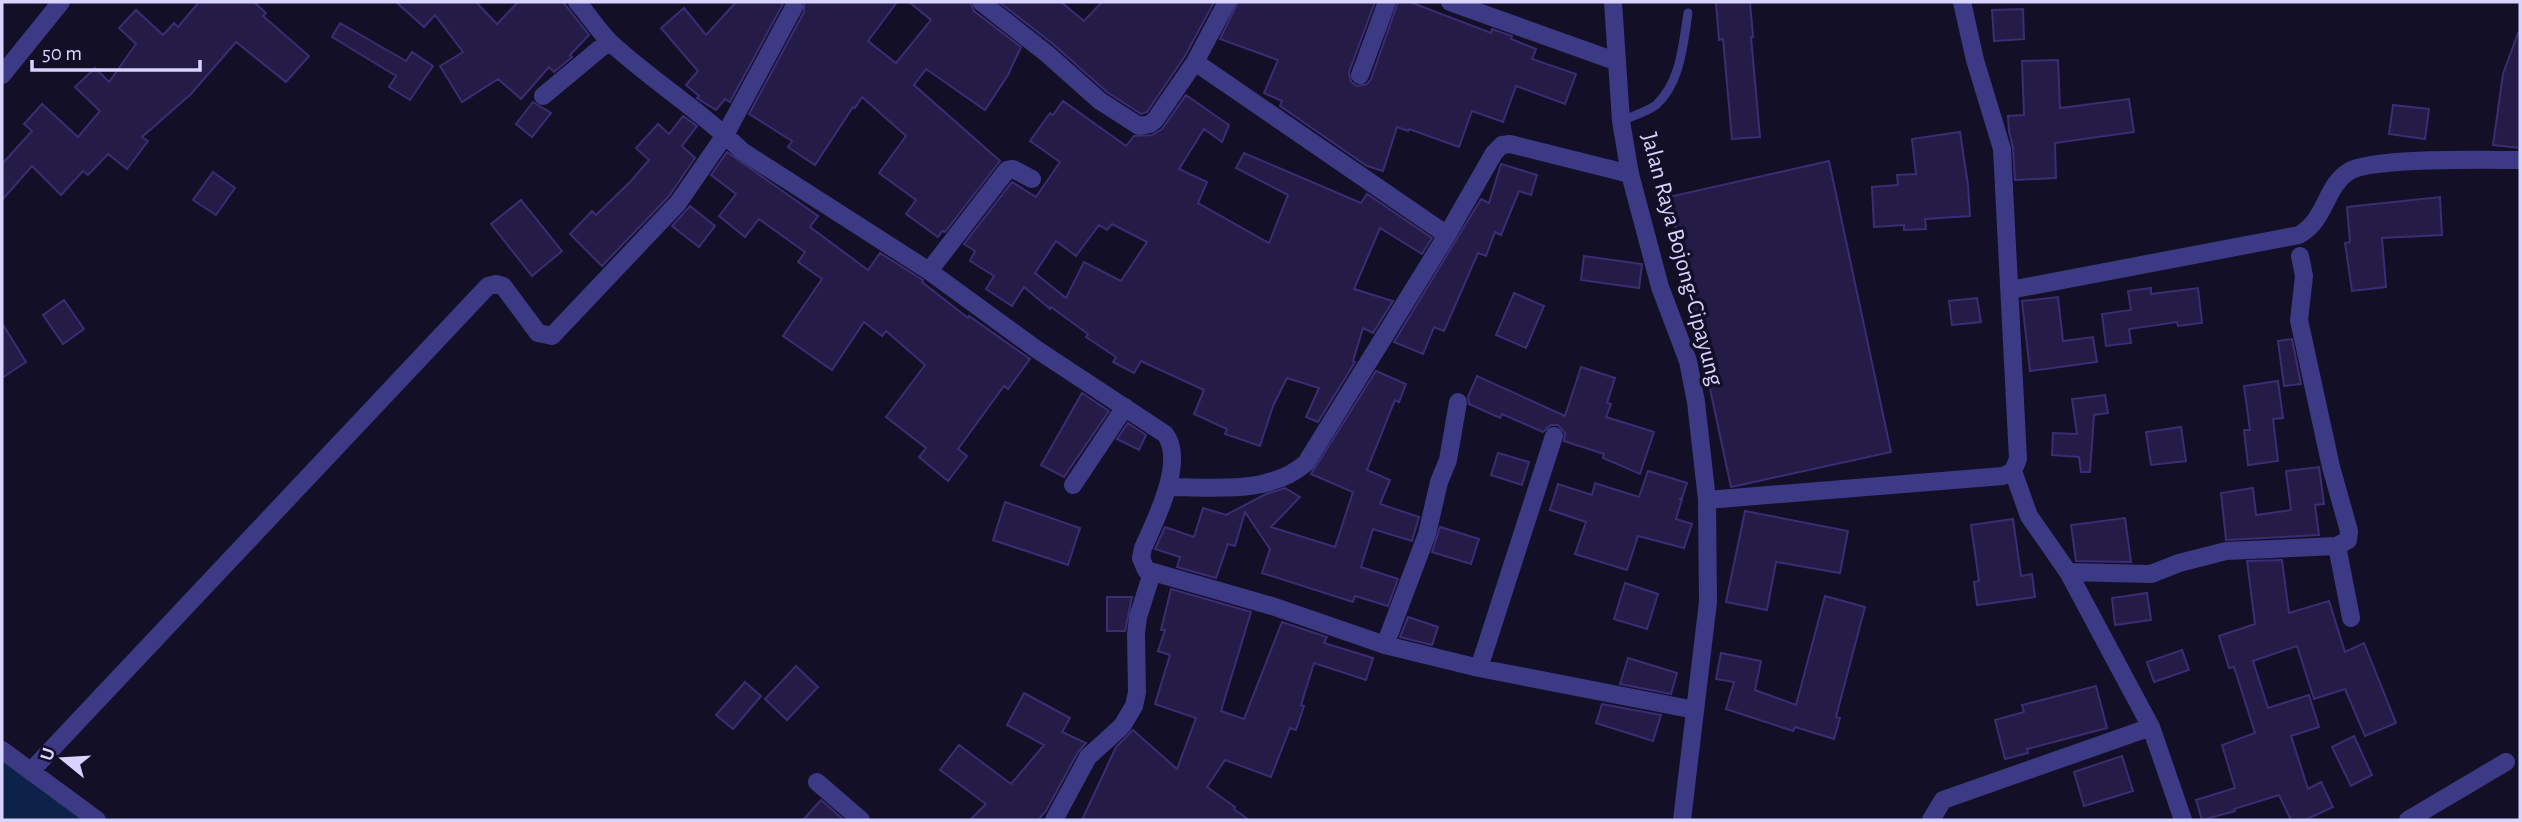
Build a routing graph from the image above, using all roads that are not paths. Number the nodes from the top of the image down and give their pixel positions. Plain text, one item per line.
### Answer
1 (61, 2) edge
2 (577, 2) edge
3 (981, 2) edge
4 (1227, 2) edge
5 (1387, 2) edge
6 (1450, 2) edge
7 (1613, 2) edge
8 (1962, 2) edge
9 (794, 7) dead end
10 (1688, 13) dead end
11 (609, 41) junction
12 (1615, 61) junction
13 (1195, 62) junction
14 (5, 65) edge
15 (1360, 75) dead end
16 (544, 96) dead end
17 (1621, 121) junction
18 (725, 135) junction
19 (2520, 160) edge
20 (1630, 174) junction
21 (1032, 180) dead end
22 (1447, 235) junction
23 (2300, 256) dead end
24 (929, 271) junction
25 (2010, 290) junction
26 (1458, 402) dead end
27 (1125, 407) junction
28 (1554, 436) dead end
29 (2013, 471) junction
30 (1073, 485) dead end
31 (1169, 486) junction
32 (1707, 500) junction
33 (2337, 546) junction
34 (2068, 572) junction
35 (1152, 573) junction
36 (2351, 618) dead end
37 (1385, 645) junction
38 (1479, 668) junction
39 (1695, 710) junction
40 (2151, 727) junction
41 (2, 750) edge
42 (2505, 762) dead end
43 (31, 771) junction
44 (817, 782) dead end
45 (97, 820) edge
46 (861, 820) edge
47 (1054, 820) edge
48 (1682, 820) edge
49 (1931, 820) edge
50 (2183, 820) edge
51 (2408, 820) edge

1 - 14 street
2 - 11 street
3 - 13 street
4 - 13 street
5 - 15 street
6 - 12 street
7 - 12 street, Jalan Raya Bojong-Cipayung
8 - 25 street
9 - 18 street
10 - 17 lane
11 - 16 street
11 - 18 street
12 - 17 street, Jalan Raya Bojong-Cipayung
13 - 22 street
17 - 20 street, Jalan Raya Bojong-Cipayung
18 - 24 street
18 - 43 street
19 - 25 street
20 - 22 street
20 - 32 street, Jalan Raya Bojong-Cipayung
21 - 24 street
22 - 31 street
23 - 33 street
24 - 27 street
25 - 29 street
26 - 37 street
27 - 30 street
27 - 31 street
28 - 38 street
29 - 32 street
29 - 34 street
31 - 35 street
32 - 39 street, Jalan Raya Bojong-Cipayung
33 - 34 street
33 - 36 street
34 - 40 street
35 - 37 street
35 - 47 street
37 - 38 street
38 - 39 street
39 - 48 street, Jalan Raya Bojong-Cipayung
40 - 49 street
40 - 50 street
41 - 43 street
42 - 51 street
43 - 45 street
44 - 46 street

